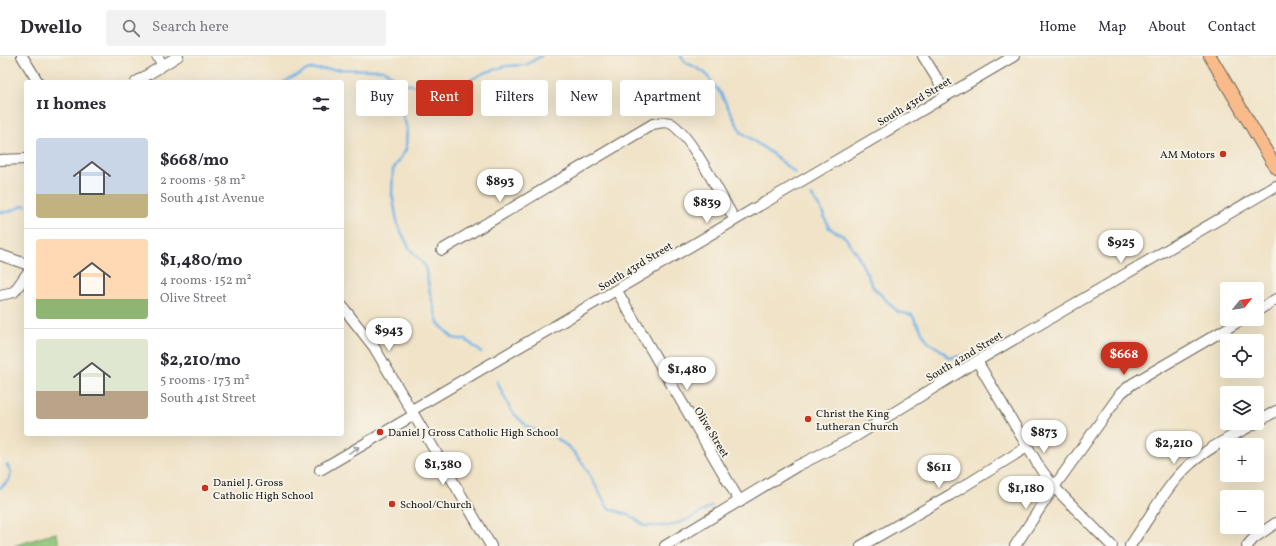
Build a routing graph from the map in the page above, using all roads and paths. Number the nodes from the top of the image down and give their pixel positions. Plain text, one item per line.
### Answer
1 (22, 56) edge
2 (157, 56) edge
3 (178, 56) edge
4 (923, 56) edge
5 (1014, 56) edge
6 (1210, 56) edge
7 (163, 65) junction
8 (37, 80) edge
9 (139, 80) edge
10 (947, 95) junction
11 (24, 159) edge
12 (0, 160) edge
13 (1276, 168) edge
14 (1276, 186) edge
15 (735, 220) junction
16 (442, 250) dead end
17 (0, 255) edge
18 (24, 263) edge
19 (24, 278) edge
20 (617, 291) junction
21 (0, 295) edge
22 (1276, 299) edge
23 (1264, 307) edge
24 (344, 309) edge
25 (1231, 326) edge
26 (977, 362) junction
27 (1276, 411) edge
28 (413, 412) junction
29 (1264, 418) edge
30 (1244, 430) edge
31 (1027, 447) junction
32 (320, 470) dead end
33 (1054, 487) junction
34 (740, 502) junction
35 (1276, 523) edge
36 (492, 546) edge
37 (665, 546) edge
38 (861, 546) edge
39 (1015, 546) edge
40 (1112, 546) edge
41 (1130, 546) edge
42 (1248, 546) edge

1 - 8 street
2 - 7 street
3 - 7 street
4 - 10 street
5 - 10 street, South 43rd Street
6 - 13 main road
7 - 9 street
10 - 15 street, South 43rd Street
11 - 12 street
14 - 26 street, South 42nd Street
15 - 16 street
15 - 20 street, South 43rd Street
17 - 18 street
19 - 21 street
20 - 28 street, South 43rd Street
20 - 34 street, Olive Street
22 - 23 street
24 - 28 street
25 - 33 street
26 - 31 street
26 - 34 street, South 42nd Street
27 - 29 street
32 -> 28 street, South 43rd Street
28 - 36 street
30 - 41 street
31 - 33 street
31 - 38 street
33 - 39 street
33 - 40 street
34 - 37 street, South 42nd Street
35 - 42 street

